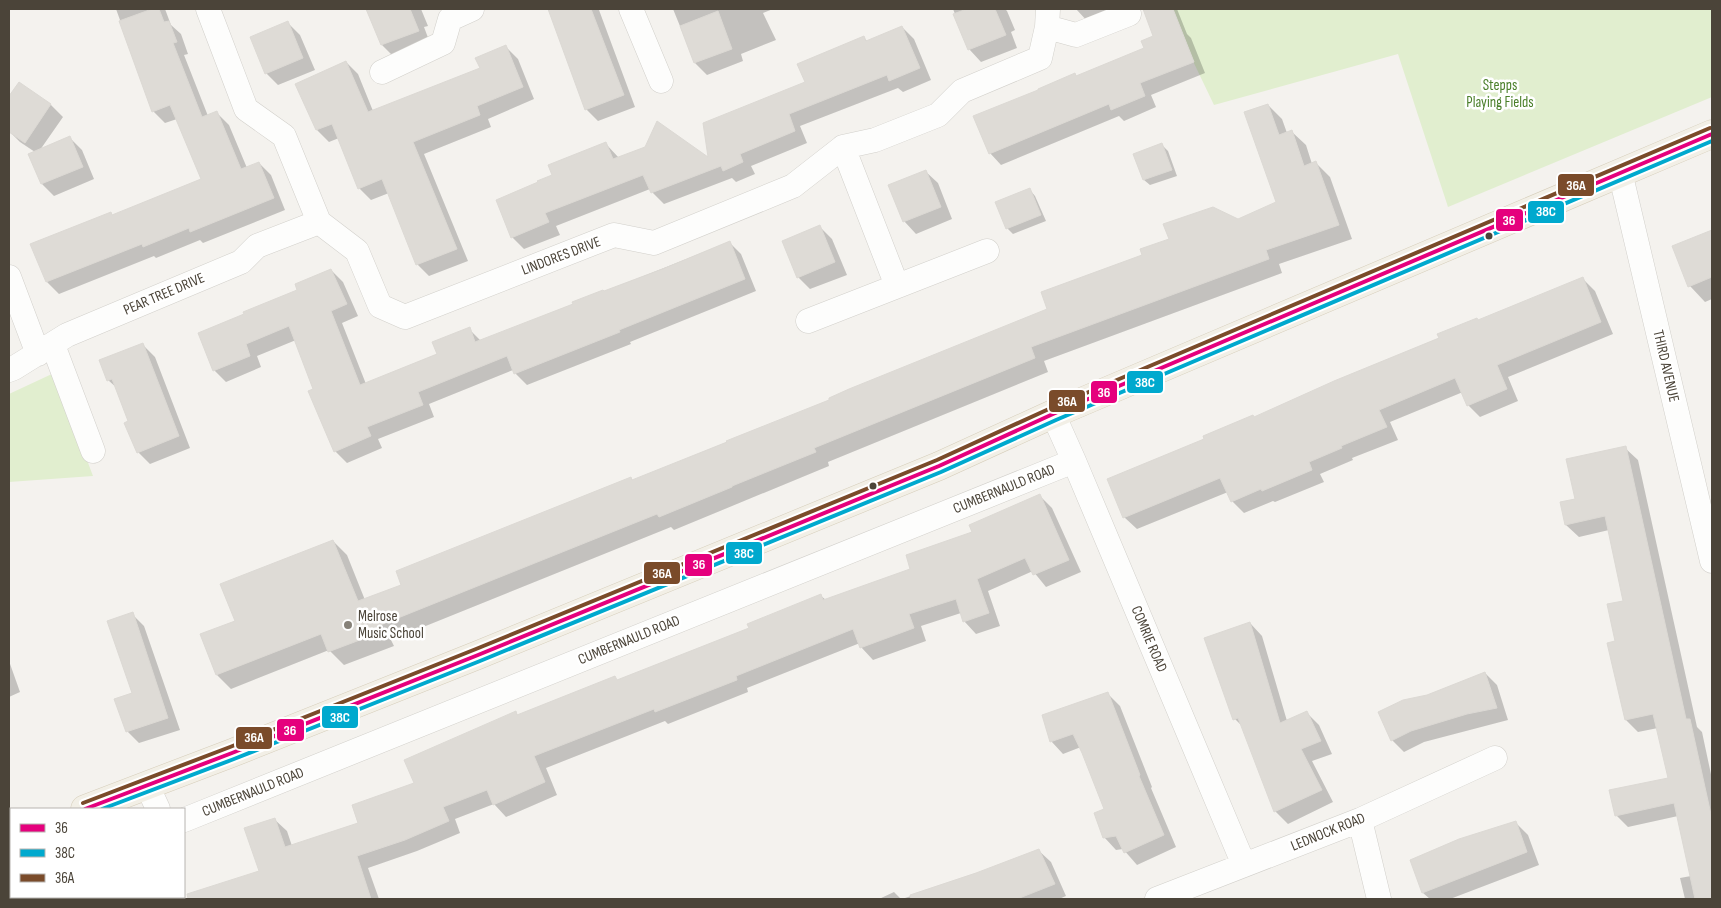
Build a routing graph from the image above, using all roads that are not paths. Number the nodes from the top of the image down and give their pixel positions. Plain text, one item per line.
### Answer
1 (208, 9) edge
2 (472, 9) edge
3 (631, 9) edge
4 (1129, 14) dead end
5 (1047, 18) edge
6 (382, 72) dead end
7 (661, 81) dead end
8 (1712, 134) edge
9 (842, 147) junction
10 (1620, 172) junction
11 (319, 222) junction
12 (987, 251) dead end
13 (9, 277) edge
14 (897, 286) junction
15 (808, 321) dead end
16 (46, 349) junction
17 (9, 370) edge
18 (1053, 414) junction
19 (93, 451) dead end
20 (1074, 461) junction
21 (1712, 561) edge
22 (1495, 758) dead end
23 (153, 797) edge
24 (91, 808) edge
25 (185, 820) edge
26 (1360, 820) junction
27 (1244, 865) junction
28 (1157, 899) edge
29 (1379, 899) edge

1 - 11 street
2 - 6 street
3 - 7 street
4 - 5 street
5 - 9 street, LINDORES DRIVE
8 - 10 main road
9 - 11 street, LINDORES DRIVE
9 - 14 street
10 - 18 main road
10 - 21 street, THIRD AVENUE
11 - 16 street, PEAR TREE DRIVE
12 - 14 street
13 - 16 street
14 - 15 street
16 - 17 street, PEAR TREE DRIVE
16 - 19 street
18 - 20 street, COMRIE ROAD
18 - 23 main road
20 - 25 street, CUMBERNAULD ROAD
20 - 27 street, COMRIE ROAD
22 - 26 street, LEDNOCK ROAD
23 - 24 main road
26 - 27 street, LEDNOCK ROAD
26 - 29 street
27 - 28 street, LEDNOCK ROAD

